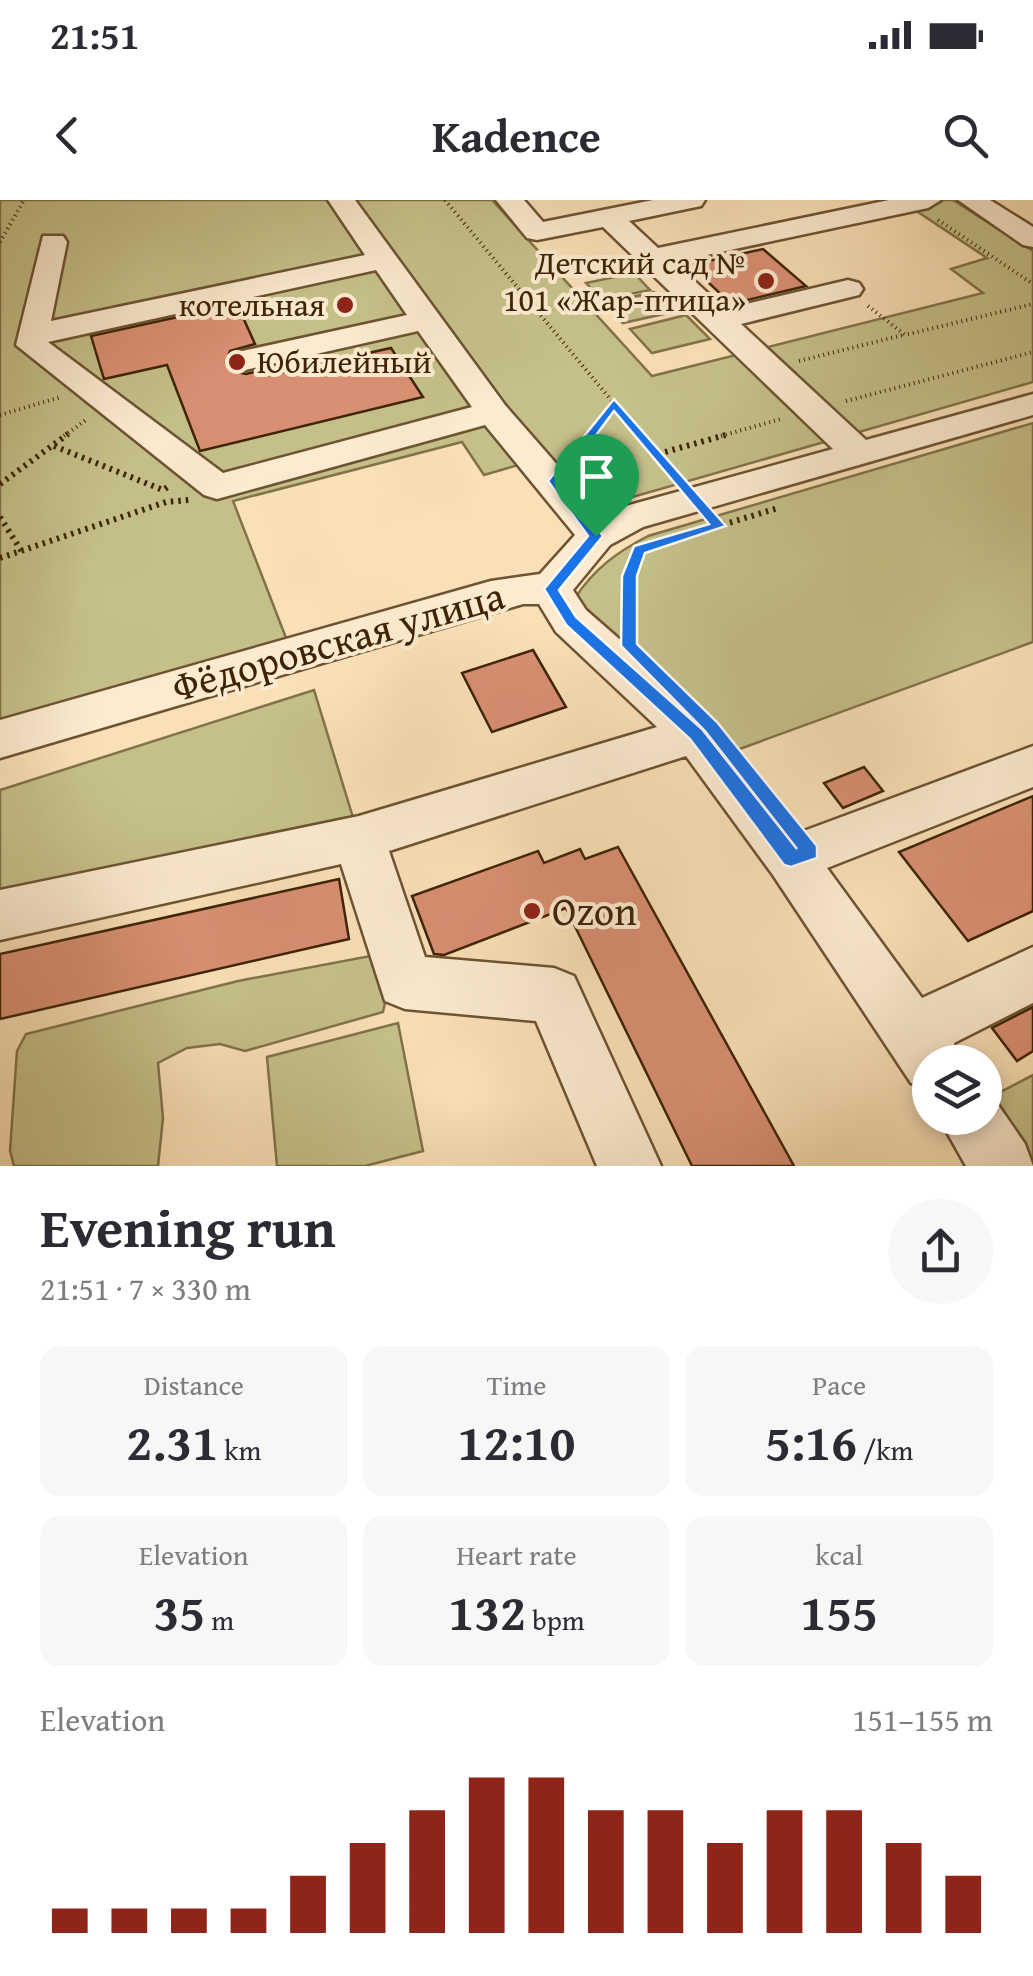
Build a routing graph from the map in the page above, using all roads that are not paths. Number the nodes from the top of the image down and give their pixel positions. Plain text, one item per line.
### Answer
1 (341, 200) edge
2 (508, 200) edge
3 (692, 200) edge
4 (971, 200) edge
5 (921, 202) edge
6 (609, 217) junction
7 (777, 232) junction
8 (1033, 239) edge
9 (53, 242) dead end
10 (652, 258) junction
11 (383, 260) junction
12 (427, 320) junction
13 (720, 320) junction
14 (32, 334) junction
15 (245, 360) dead end
16 (1033, 404) edge
17 (494, 412) junction
18 (859, 453) junction
19 (596, 536) junction
20 (551, 589) junction
21 (696, 734) junction
22 (0, 738) edge
23 (1033, 766) edge
24 (359, 838) junction
25 (791, 859) junction
26 (0, 915) edge
27 (1033, 974) edge
28 (920, 1045) edge
29 (926, 1045) edge
30 (982, 1135) edge
31 (629, 1166) edge
32 (1003, 1166) edge

1 - 11 street
2 - 6 street
3 - 6 street
4 - 8 street
5 - 7 street
6 - 10 street
7 - 10 street
7 - 13 street
9 - 14 street
10 - 13 street
11 - 12 street
11 - 14 street
12 - 15 street
12 - 17 street
13 - 18 street
14 - 17 street
16 - 18 street
17 - 19 street
18 - 19 street
19 - 20 street
20 - 21 street, Фёдоровская улица
20 - 22 street, Фёдоровская улица
21 - 24 street
21 - 25 street, Фёдоровская улица
23 - 25 street
24 - 26 street
24 - 31 street
25 - 28 street, Фёдоровская улица
27 - 29 street
30 - 32 street

